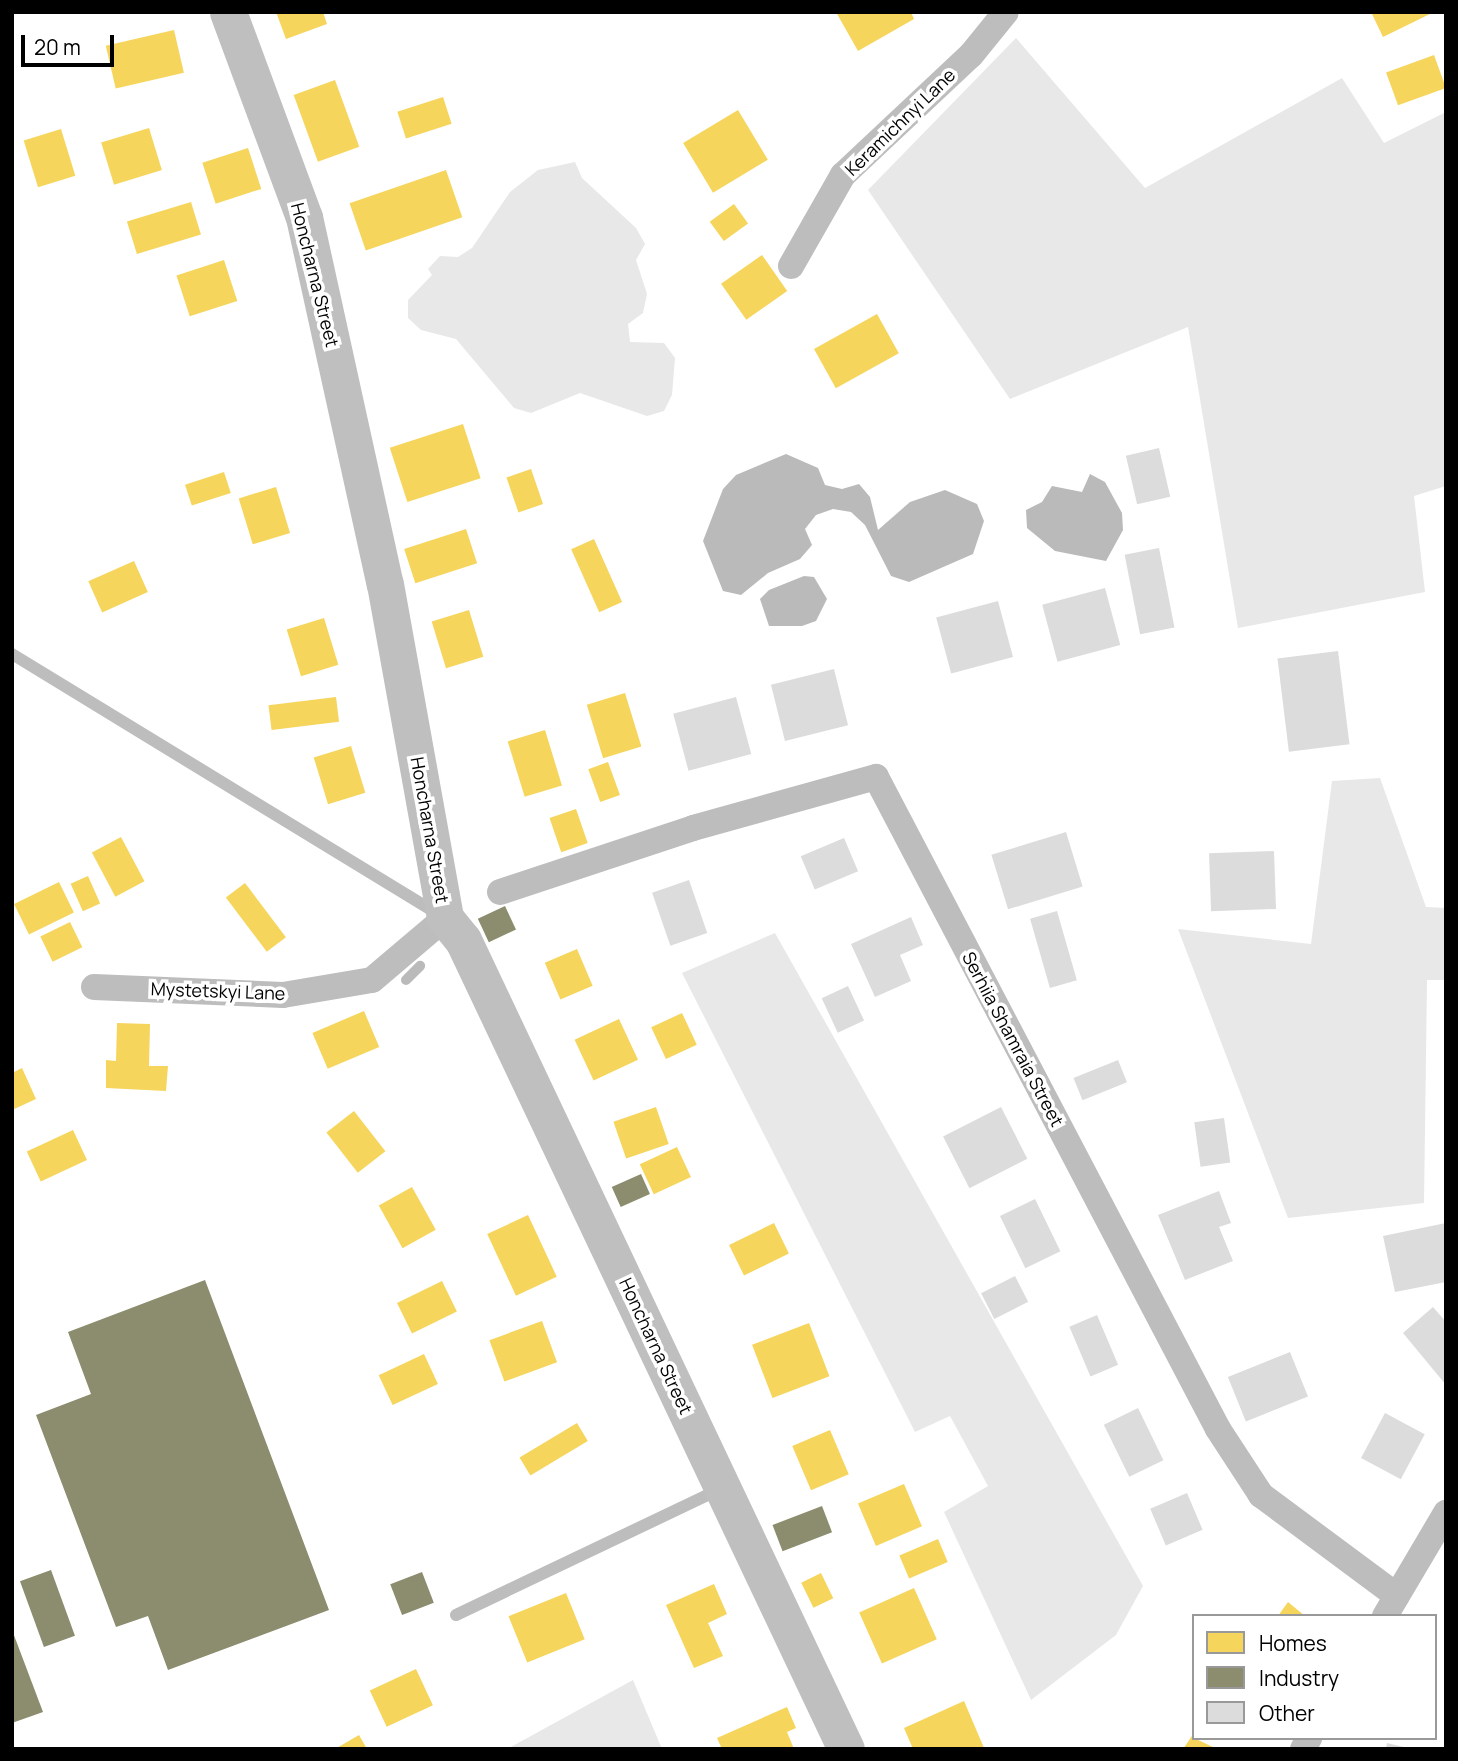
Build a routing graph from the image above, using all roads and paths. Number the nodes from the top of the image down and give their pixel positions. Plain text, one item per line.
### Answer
1 (228, 12) edge
2 (998, 15) edge
3 (791, 266) dead end
4 (12, 654) edge
5 (500, 892) dead end
6 (445, 918) junction
7 (94, 987) dead end
8 (721, 1489) junction
9 (1446, 1513) edge
10 (1391, 1606) edge
11 (456, 1615) dead end
12 (846, 1749) edge

1 - 6 street, Honcharna Street
2 - 3 street, Keramichnyi Lane
4 - 6 lane
5 - 10 street, Serhiia Shamraia Street
6 - 7 street, Mystetskyi Lane
6 - 8 street, Honcharna Street
8 - 11 lane
8 - 12 street, Honcharna Street
9 - 10 street

